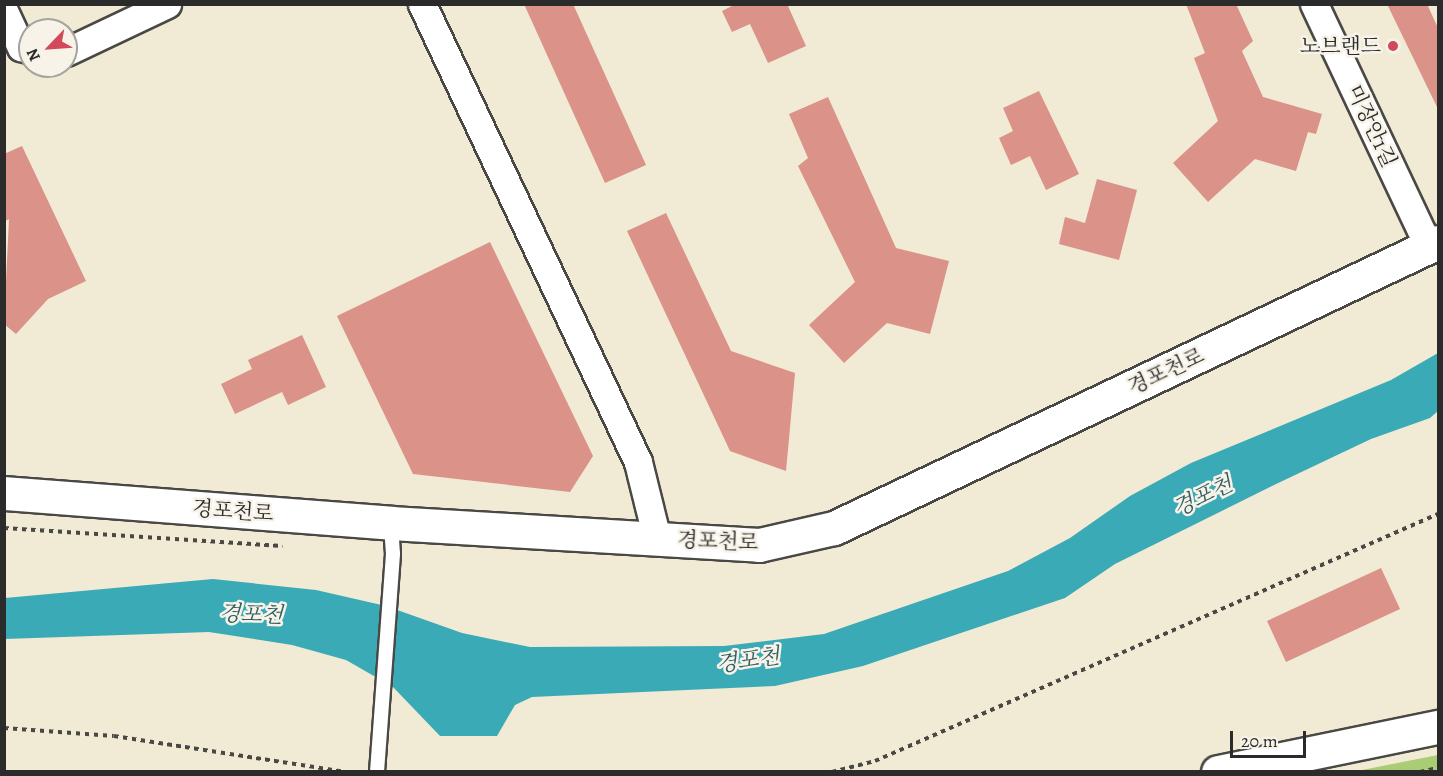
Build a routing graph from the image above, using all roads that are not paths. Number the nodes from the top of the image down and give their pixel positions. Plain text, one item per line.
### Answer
1 (168, 4) edge
2 (422, 4) edge
3 (1314, 4) edge
4 (4, 11) edge
5 (125, 13) edge
6 (18, 40) edge
7 (78, 44) edge
8 (1434, 244) edge
9 (4, 493) edge
10 (392, 539) junction
11 (657, 539) junction
12 (1438, 727) edge
13 (376, 771) edge
14 (1218, 771) edge

1 - 5 street
2 - 11 street
3 - 8 street, 미장안1길
4 - 6 street
5 - 7 street
8 - 11 street, 경포천로
9 - 10 street, 경포천로
10 - 11 street, 경포천로
10 - 13 lane
12 - 14 street

